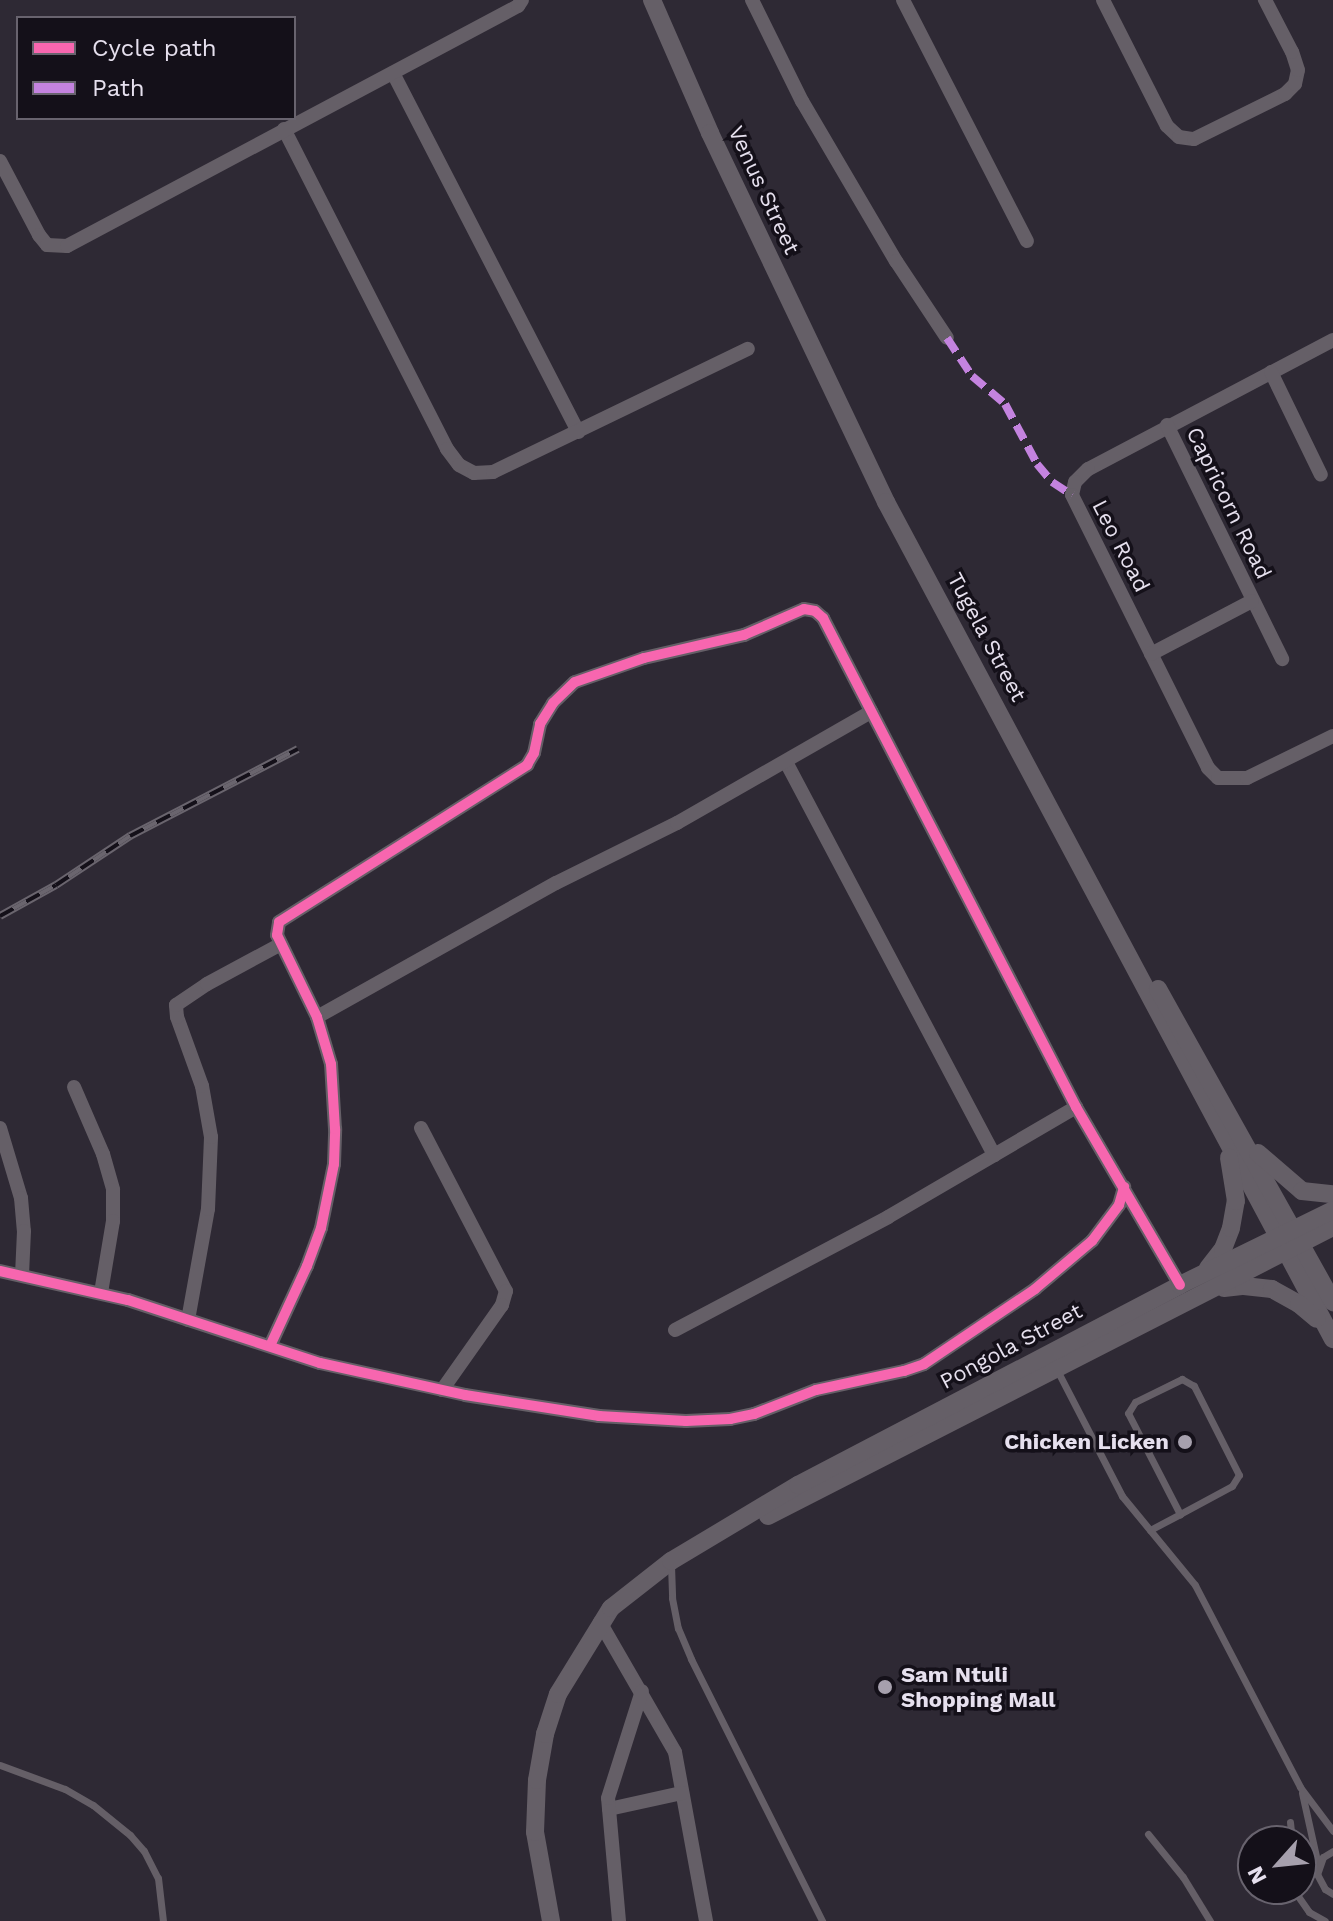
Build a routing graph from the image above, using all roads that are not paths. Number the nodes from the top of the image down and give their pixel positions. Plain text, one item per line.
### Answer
1 (522, 0) edge
2 (652, 0) edge
3 (752, 0) edge
4 (903, 0) edge
5 (1103, 0) edge
6 (1265, 0) edge
7 (393, 73) junction
8 (284, 129) junction
9 (0, 161) edge
10 (1027, 241) dead end
11 (947, 338) dead end
12 (1333, 340) edge
13 (748, 349) dead end
14 (1271, 372) junction
15 (836, 400) joint
16 (1167, 425) junction
17 (578, 432) junction
18 (1321, 475) dead end
19 (1252, 601) junction
20 (1151, 654) junction
21 (1282, 659) dead end
22 (871, 712) junction
23 (1333, 736) edge
24 (786, 762) junction
25 (1099, 895) junction
26 (281, 944) junction
27 (317, 1017) junction
28 (74, 1087) dead end
29 (1076, 1107) junction
30 (0, 1128) edge
31 (421, 1128) dead end
32 (1222, 1133) junction
33 (1243, 1136) junction
34 (994, 1155) junction
35 (1124, 1187) junction
36 (1333, 1194) edge
37 (1333, 1210) edge
38 (1333, 1227) edge
39 (1289, 1240) junction
40 (0, 1271) edge
41 (22, 1275) junction
42 (1207, 1282) junction
43 (1180, 1285) junction
44 (101, 1293) junction
45 (1333, 1302) edge
46 (188, 1320) junction
47 (675, 1330) dead end
48 (1330, 1334) edge
49 (270, 1346) junction
50 (1053, 1361) junction
51 (442, 1390) junction
52 (1180, 1514) junction
53 (1150, 1530) junction
54 (671, 1561) junction
55 (600, 1622) junction
56 (642, 1691) junction
57 (0, 1765) edge
58 (1300, 1787) junction
59 (682, 1793) junction
60 (609, 1809) junction
61 (1290, 1822) dead end
62 (1290, 1825) edge
63 (1333, 1831) edge
64 (1148, 1834) dead end
65 (1333, 1851) edge
66 (1318, 1865) junction
67 (1333, 1894) edge
68 (1304, 1905) edge
69 (163, 1921) edge
70 (551, 1921) edge
71 (619, 1921) edge
72 (706, 1921) edge
73 (822, 1921) edge
74 (1210, 1921) edge
75 (1325, 1921) edge

1 - 7 street
2 - 15 street, Venus Street
3 - 11 street
4 - 10 street
5 - 6 street
7 - 8 street
7 - 17 street
8 - 9 street
8 - 17 street
12 - 14 street, Leo Road
13 - 17 street
14 - 16 street, Leo Road
14 - 18 street
15 - 25 street, Tugela Street
16 - 19 street, Capricorn Road
16 - 20 street, Leo Road
19 - 20 street, Capricorn Road
19 - 21 street, Capricorn Road
20 - 23 street, Leo Road
22 - 24 street
22 - 26 street
22 - 29 street
24 - 27 street
24 - 34 street
25 - 32 street, Tugela Street
25 - 33 street, Tugela Street
26 - 27 street
26 - 46 street
27 - 49 street
28 - 44 street
29 - 34 street
29 - 35 street
30 - 41 street
31 - 51 street
32 - 39 street, Tugela Street
32 - 42 street
33 - 36 street
33 - 39 street, Tugela Street
34 - 47 street
35 - 43 street
35 - 51 street
37 - 39 street, Pongola Street
38 - 39 street, Pongola Street
39 - 42 street, Pongola Street
39 - 45 street, Tugela Street
39 - 48 street, Tugela Street
40 - 41 street
41 - 44 street
42 - 43 street, Pongola Street
42 - 48 street
42 - 50 street, Pongola Street
43 - 50 street, Pongola Street
44 - 46 street
46 - 49 street
49 - 51 street
50 - 53 lane
50 - 54 street, Pongola Street
52 - 52 lane
52 - 53 lane
53 - 58 lane
54 - 55 street, Pongola Street
54 - 73 lane
55 - 56 street
55 - 70 street, Pongola Street
56 - 59 street
56 - 60 street
57 - 69 lane
58 - 63 lane
58 - 66 lane
59 - 60 street
59 - 72 street
60 - 71 street
61 - 62 lane
64 - 74 lane
65 - 66 lane
66 - 67 lane
68 - 75 lane

